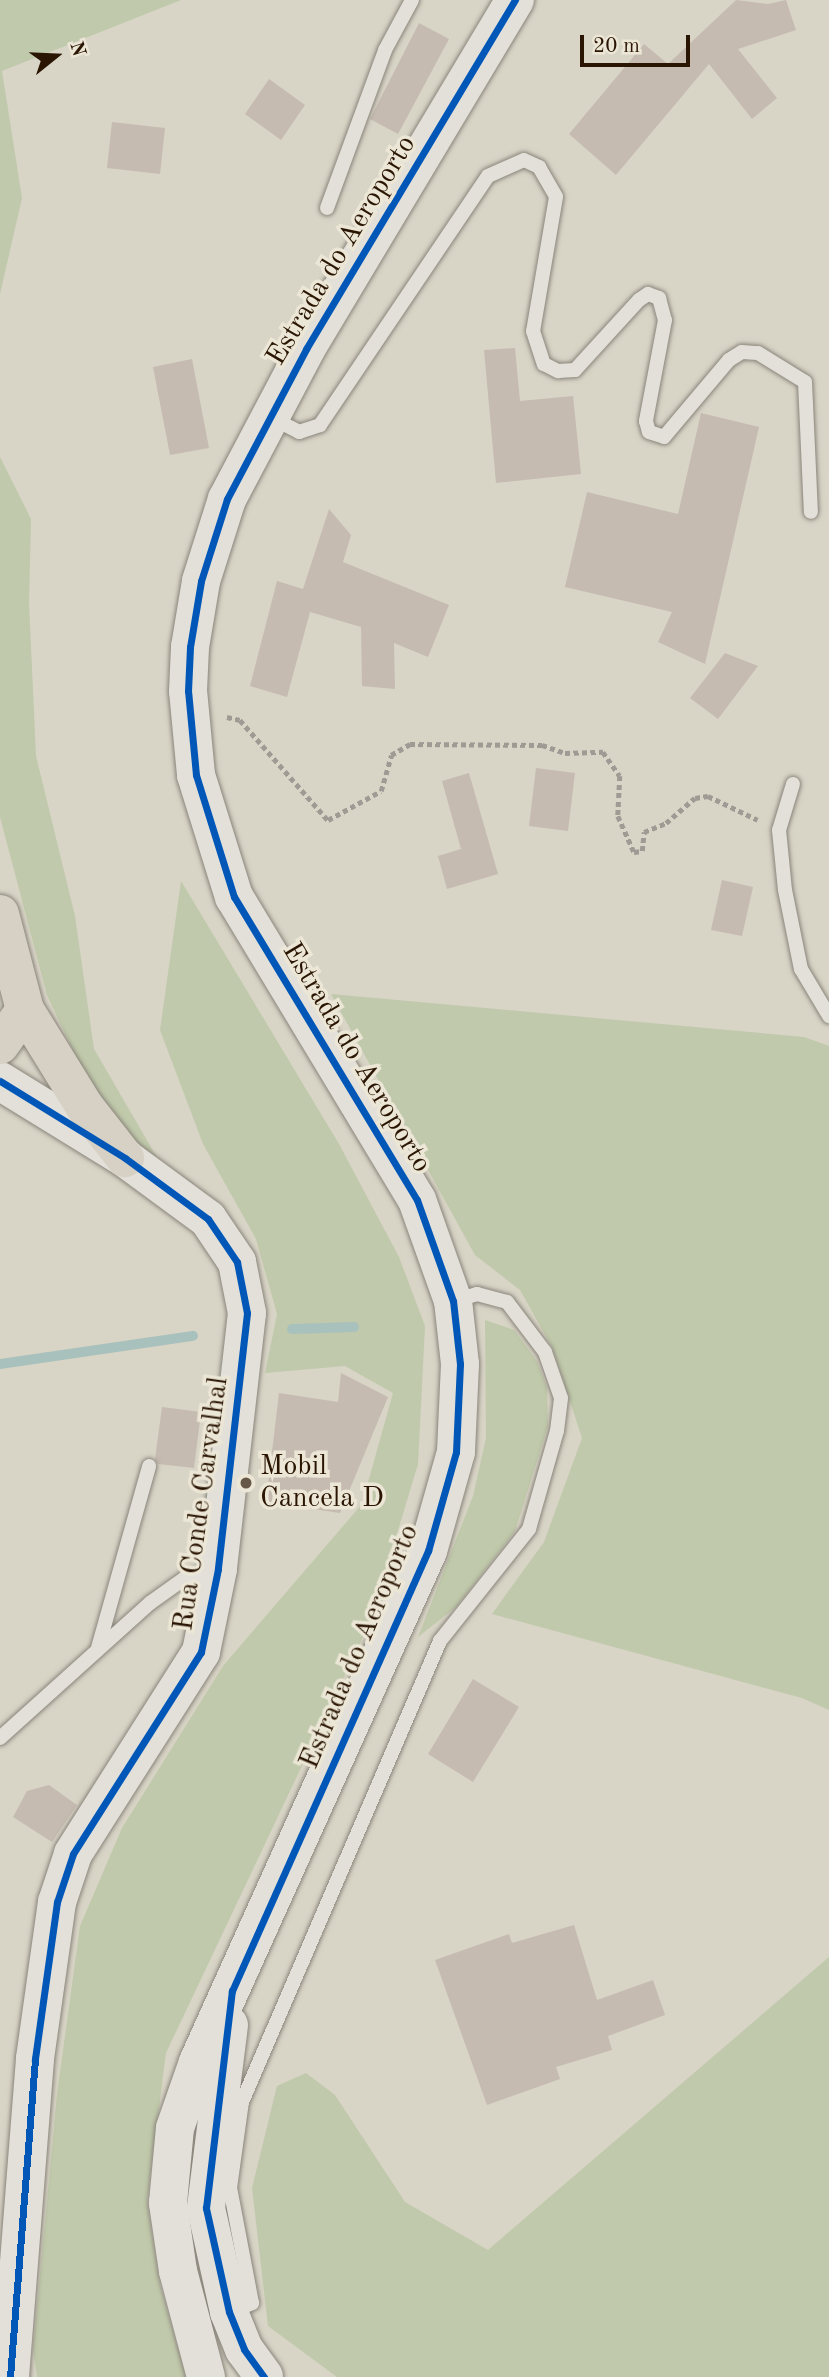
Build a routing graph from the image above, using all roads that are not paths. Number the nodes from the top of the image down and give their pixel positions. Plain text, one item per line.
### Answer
1 (412, 0) edge
2 (515, 0) edge
3 (327, 208) dead end
4 (269, 417) junction
5 (811, 512) dead end
6 (793, 784) dead end
7 (0, 914) edge
8 (25, 1010) junction
9 (829, 1016) edge
10 (0, 1045) edge
11 (0, 1081) edge
12 (125, 1158) junction
13 (453, 1301) junction
14 (149, 1466) dead end
15 (218, 1569) junction
16 (98, 1648) junction
17 (0, 1738) edge
18 (232, 1991) junction
19 (229, 2312) junction
20 (14, 2368) edge
21 (206, 2377) edge
22 (264, 2377) edge

1 - 3 lane
2 - 4 main road, Estrada do Aeroporto
4 - 5 lane
4 - 13 main road, Estrada do Aeroporto
6 - 9 lane
7 - 8 highway
8 - 10 highway
8 - 12 highway
11 - 12 main road, Rua Conde Carvalhal
12 - 15 main road, Rua Conde Carvalhal
13 - 18 main road, Estrada do Aeroporto
13 - 19 lane
14 - 16 lane
15 - 16 lane
15 - 20 main road, Rua Conde Carvalhal
16 - 17 lane
18 - 19 main road, Estrada do Aeroporto
18 - 21 main road, Estrada do Aeroporto
19 - 22 main road, Estrada do Aeroporto

